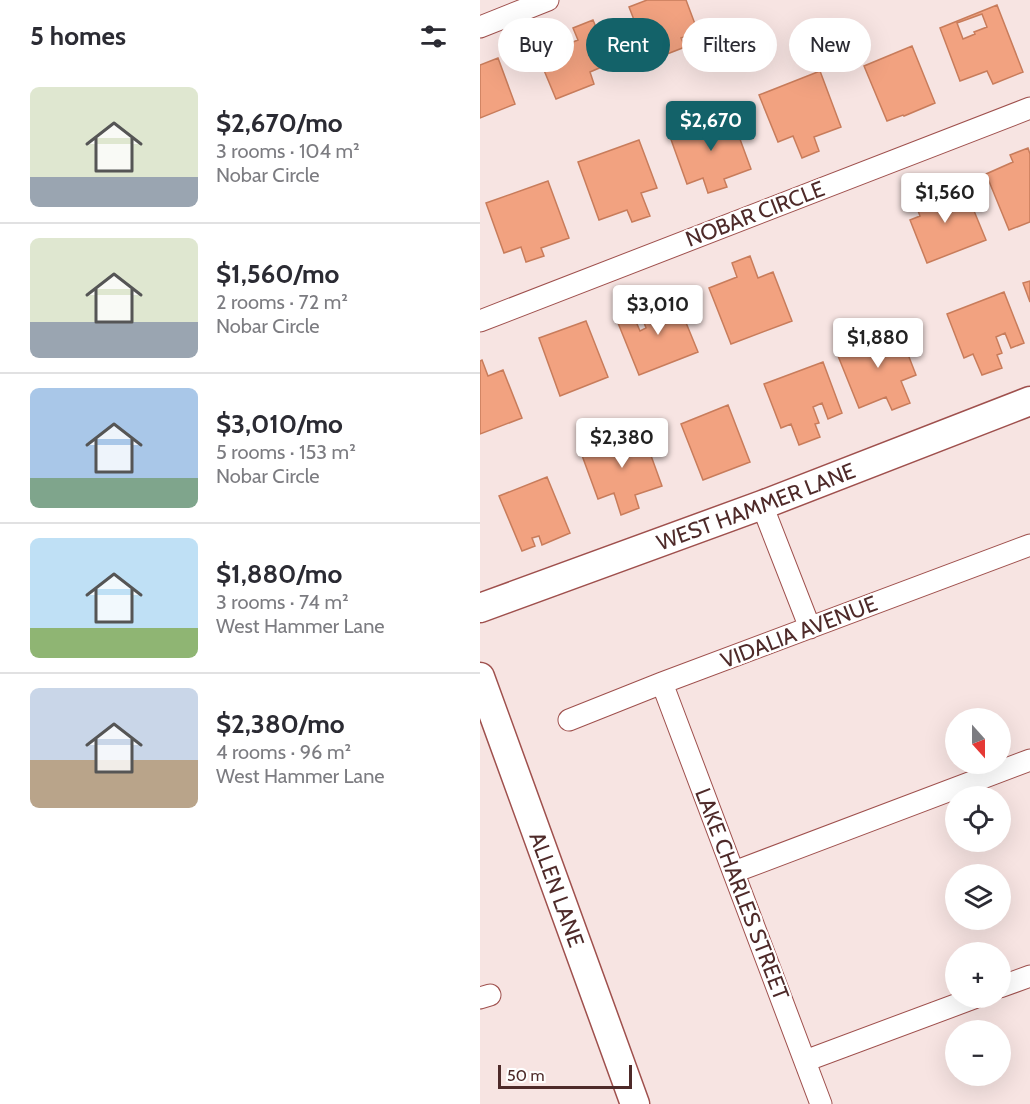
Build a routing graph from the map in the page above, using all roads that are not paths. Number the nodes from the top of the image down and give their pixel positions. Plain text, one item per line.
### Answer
1 (548, 0) edge
2 (480, 27) edge
3 (1030, 108) edge
4 (480, 321) edge
5 (1030, 401) edge
6 (762, 505) junction
7 (1030, 544) edge
8 (480, 608) edge
9 (810, 628) junction
10 (480, 677) edge
11 (662, 683) junction
12 (569, 720) dead end
13 (1030, 760) edge
14 (734, 872) junction
15 (1030, 976) edge
16 (1011, 983) edge
17 (947, 1008) edge
18 (805, 1061) junction
19 (635, 1104) edge
20 (821, 1104) edge

1 - 2 street
3 - 4 street, NOBAR CIRCLE
5 - 6 street, WEST HAMMER LANE
6 - 8 street, WEST HAMMER LANE
6 - 9 street
7 - 9 street, VIDALIA AVENUE
9 - 11 street, VIDALIA AVENUE
10 - 19 street, ALLEN LANE
11 - 12 street, VIDALIA AVENUE
11 - 14 street, LAKE CHARLES STREET
13 - 14 street
14 - 18 street, LAKE CHARLES STREET
15 - 16 street
17 - 18 street
18 - 20 street, LAKE CHARLES STREET

